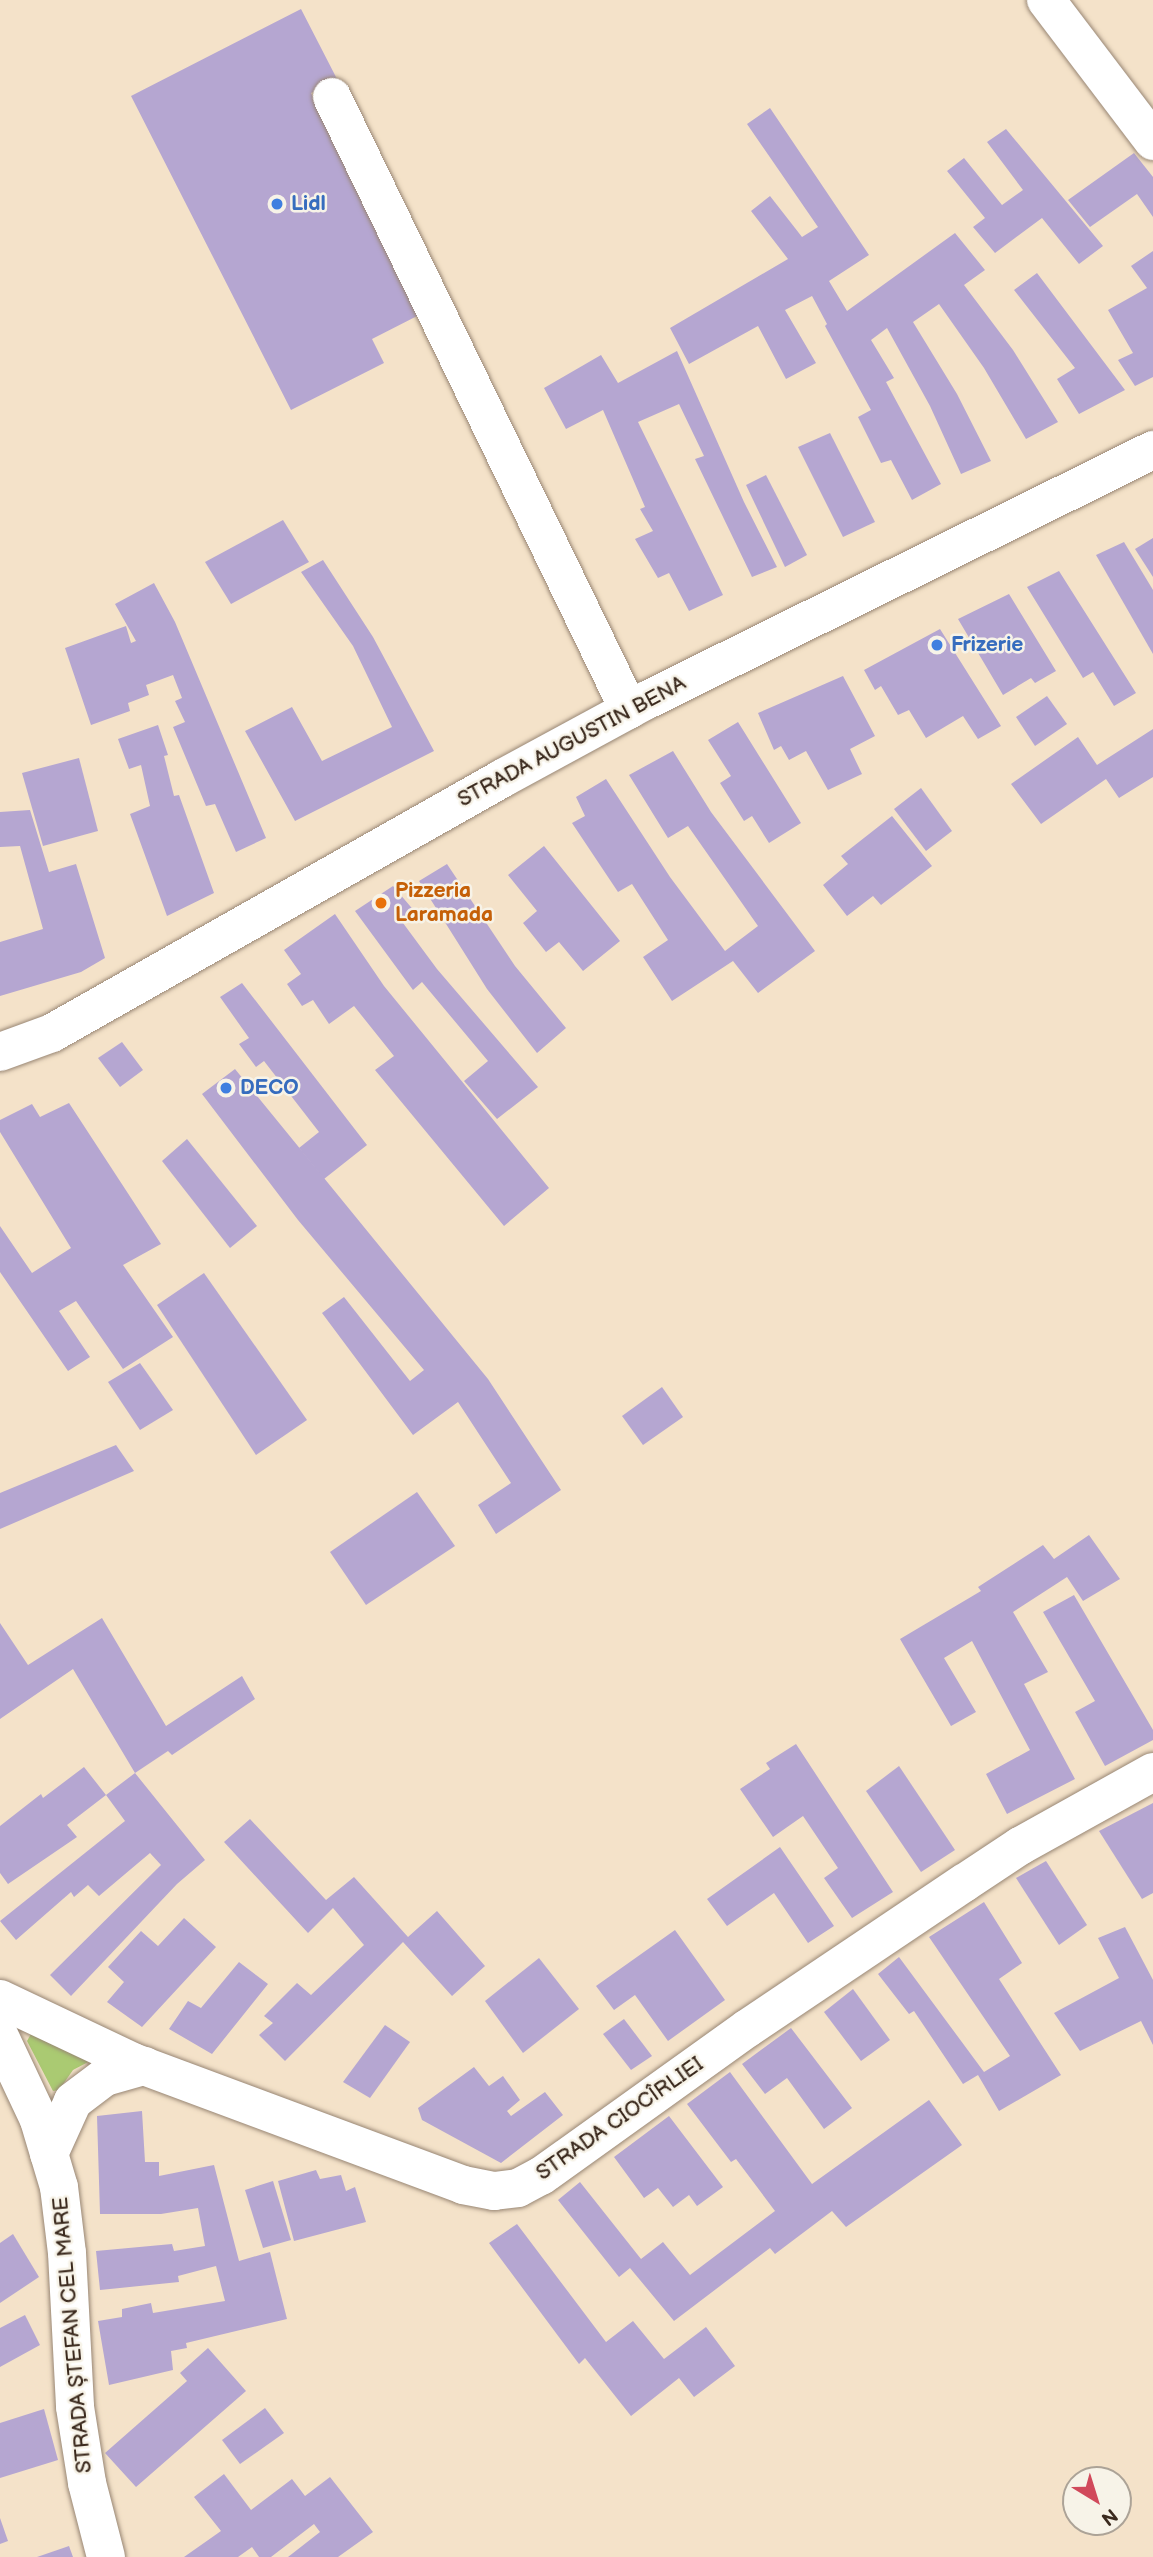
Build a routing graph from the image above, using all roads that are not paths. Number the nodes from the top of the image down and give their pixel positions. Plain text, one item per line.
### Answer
1 (1046, 0) edge
2 (332, 97) dead end
3 (1153, 141) edge
4 (1153, 450) edge
5 (629, 710) junction
6 (0, 1052) edge
7 (1153, 1772) edge
8 (0, 2000) edge
9 (0, 2037) edge
10 (145, 2066) junction
11 (49, 2154) junction
12 (106, 2557) edge

1 - 3 street
2 - 5 street
4 - 5 street, STRADA AUGUSTIN BENA
5 - 6 street, STRADA AUGUSTIN BENA
7 - 10 street, STRADA CIOCÎRLIEI
8 - 10 street, STRADA CIOCÎRLIEI
9 - 11 street, STRADA ȘTEFAN CEL MARE
10 - 11 street
11 - 12 street, STRADA ȘTEFAN CEL MARE

